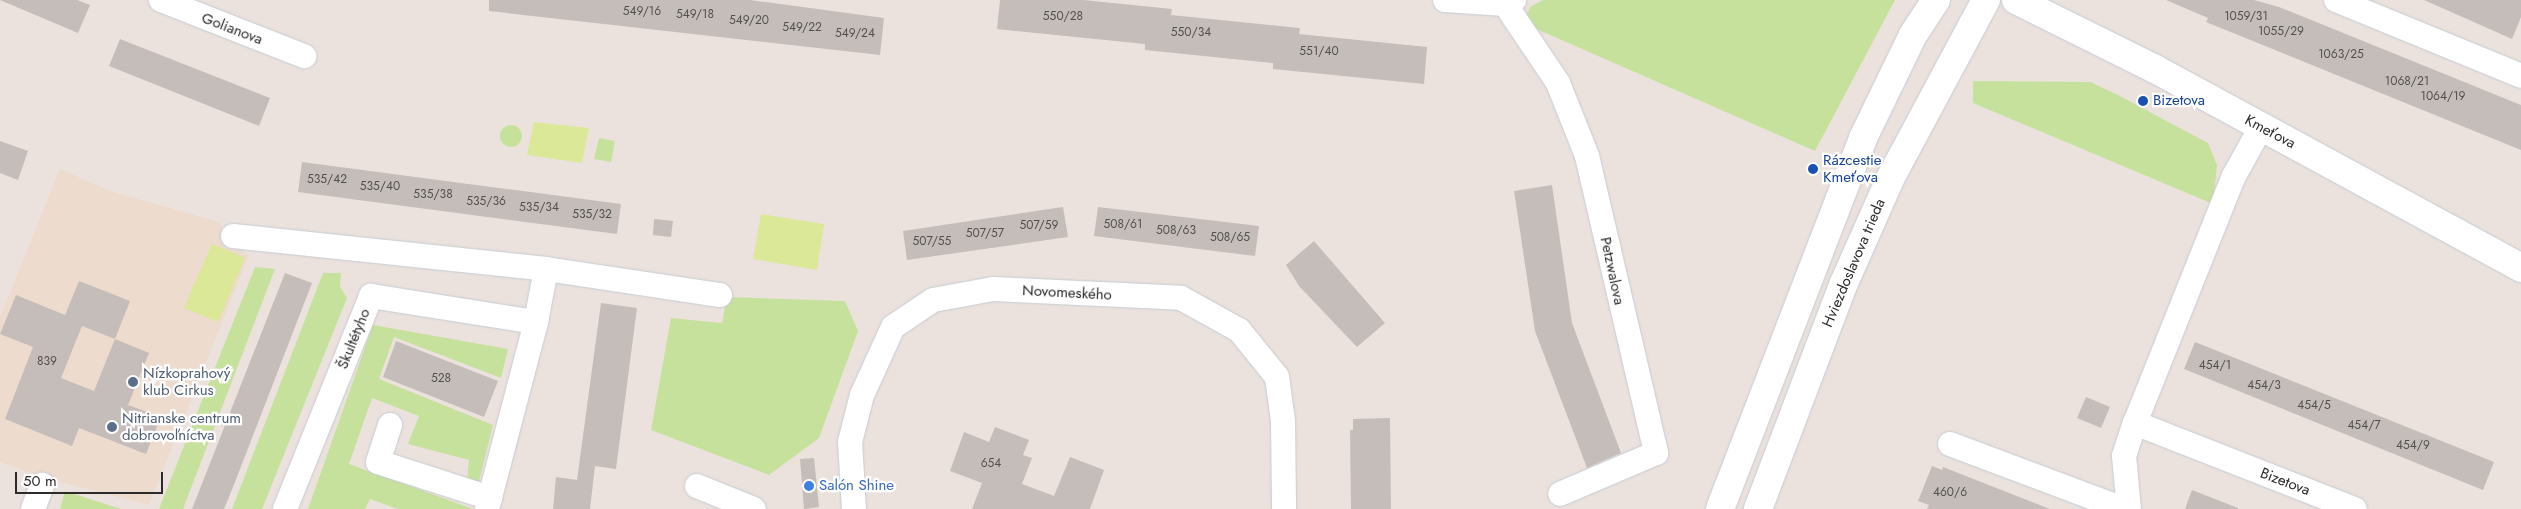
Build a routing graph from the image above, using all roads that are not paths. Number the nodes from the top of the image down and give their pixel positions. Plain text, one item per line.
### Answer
1 (161, 0) edge
2 (1445, 0) edge
3 (1936, 0) edge
4 (1986, 0) edge
5 (2016, 0) edge
6 (2336, 0) edge
7 (1509, 2) edge
8 (304, 56) dead end
9 (2521, 76) edge
10 (2261, 127) junction
11 (233, 236) dead end
12 (2521, 268) edge
13 (546, 269) junction
14 (720, 295) dead end
15 (536, 322) junction
16 (2135, 423) junction
17 (390, 425) dead end
18 (1950, 444) dead end
19 (42, 485) dead end
20 (697, 486) dead end
21 (1560, 494) dead end
22 (2323, 503) edge
23 (488, 504) edge
24 (34, 509) edge
25 (285, 509) edge
26 (754, 509) edge
27 (854, 509) edge
28 (1284, 509) edge
29 (1720, 509) edge
30 (1758, 509) edge
31 (2123, 509) edge
32 (2129, 509) edge
33 (2355, 509) edge

1 - 8 street, Golianova
2 - 7 street, Petzwalova
3 - 29 street
4 - 30 street, Hviezdoslavova trieda
5 - 10 street, Kmeťova
6 - 9 street
7 - 21 street, Petzwalova
10 - 12 street, Kmeťova
10 - 16 street
11 - 13 street
13 - 14 street
13 - 15 street
15 - 23 street
15 - 25 street, Škultétyho
16 - 22 street, Bizetova
16 - 32 street
17 - 23 street
18 - 31 street
19 - 24 street
20 - 26 street
22 - 33 street, Bizetova
27 - 28 street, Novomeského

